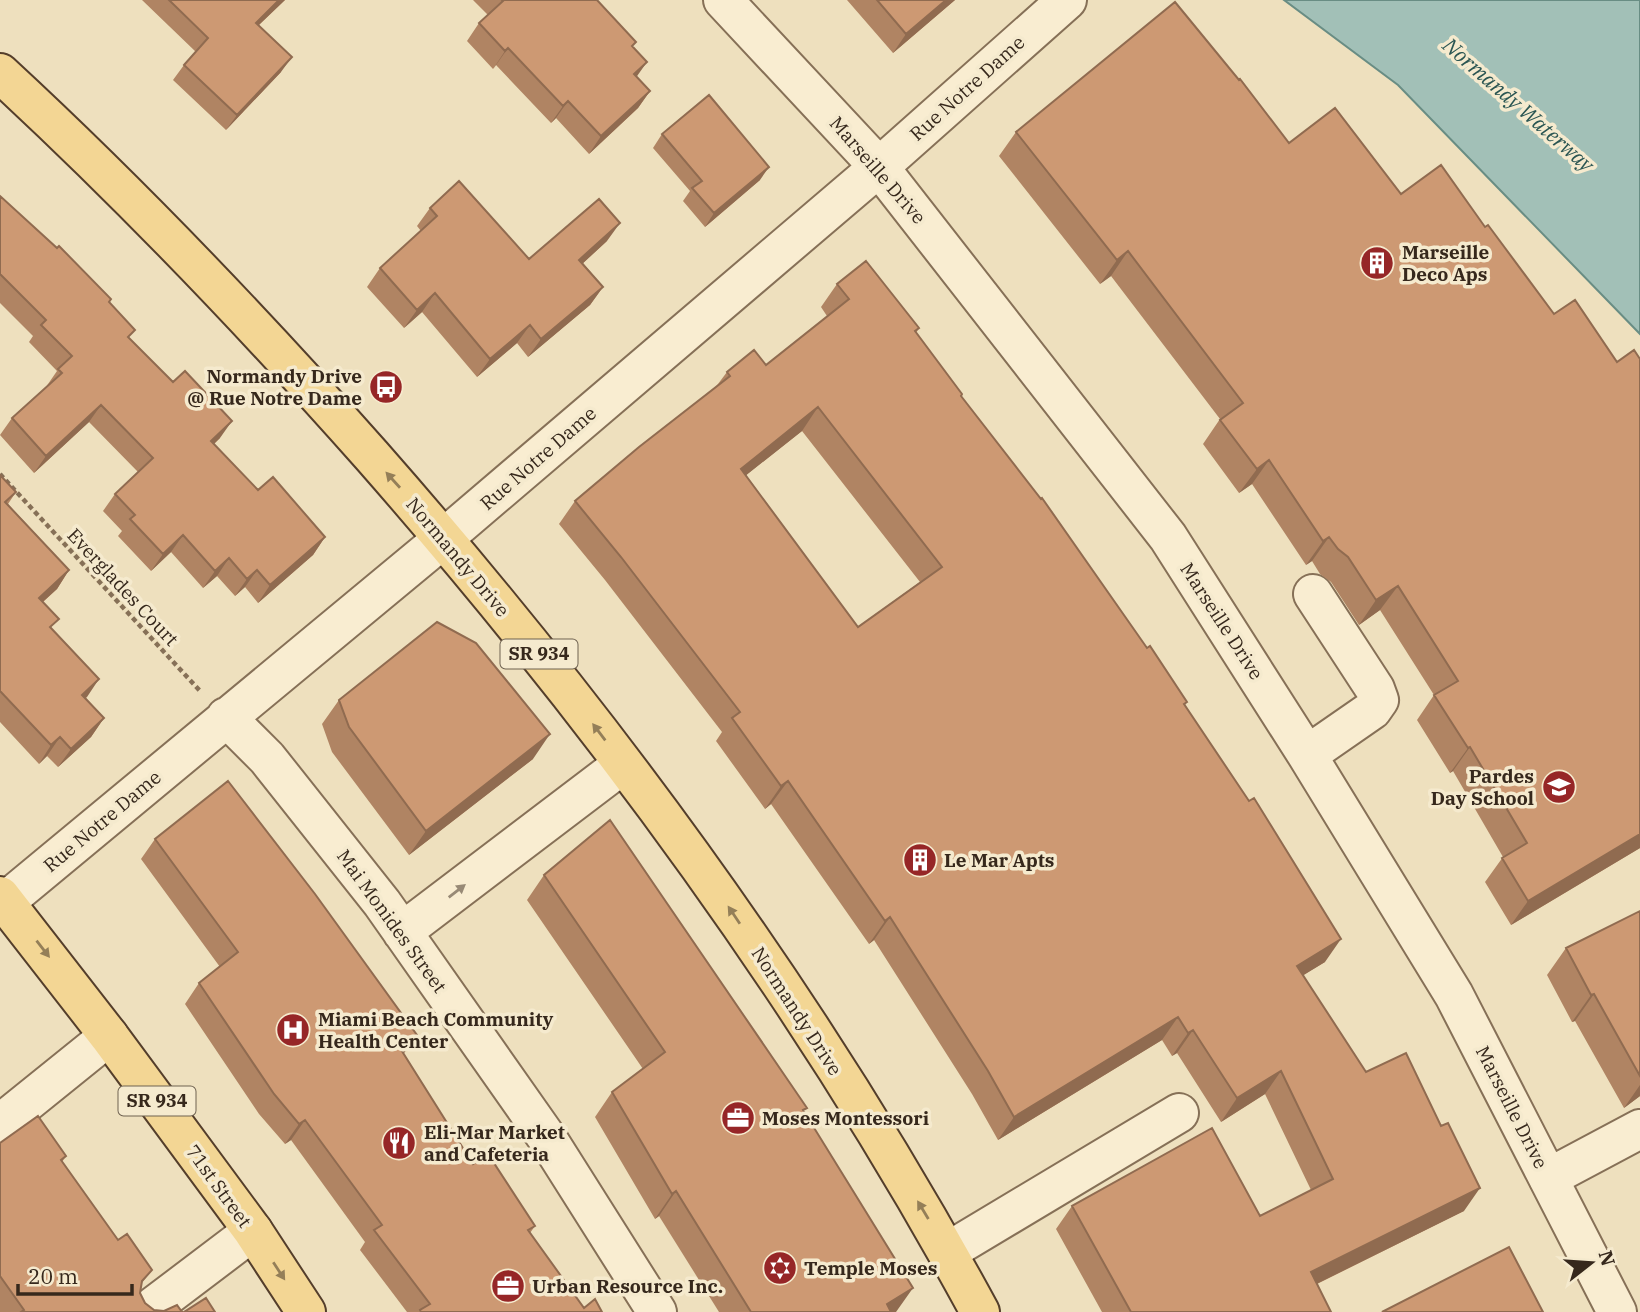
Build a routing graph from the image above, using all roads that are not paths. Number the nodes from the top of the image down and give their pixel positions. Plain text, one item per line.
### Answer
1 (723, 0) edge
2 (1067, 0) edge
3 (0, 73) edge
4 (879, 167) junction
5 (444, 538) junction
6 (1312, 594) dead end
7 (226, 717) junction
8 (1307, 755) junction
9 (623, 764) junction
10 (2, 901) edge
11 (402, 932) junction
12 (109, 1036) junction
13 (1180, 1113) dead end
14 (0, 1124) edge
15 (1640, 1129) edge
16 (1548, 1178) junction
17 (253, 1231) junction
18 (947, 1252) junction
19 (145, 1312) edge
20 (306, 1312) edge
21 (657, 1312) edge
22 (980, 1312) edge
23 (1617, 1312) edge

1 - 4 street, Marseille Drive
2 - 4 street, Rue Notre Dame
5 -> 3 main road, Normandy Drive / SR 934
4 - 5 street, Rue Notre Dame
4 - 8 street, Marseille Drive
5 - 7 street, Rue Notre Dame
9 -> 5 main road, Normandy Drive / SR 934
6 - 8 street
7 - 10 street, Rue Notre Dame
7 - 11 street, Mai Monides Street
8 - 16 street, Marseille Drive
11 -> 9 street
18 -> 9 main road, Normandy Drive / SR 934
10 -> 12 main road, 71st Street / SR 934
11 - 21 street, Mai Monides Street
12 - 14 street
12 - 17 main road, 71st Street / SR 934
13 - 18 street
15 - 16 street
16 - 23 street, Marseille Drive
17 - 19 street
17 -> 20 main road, 71st Street / SR 934
18 - 22 main road, Normandy Drive / SR 934

